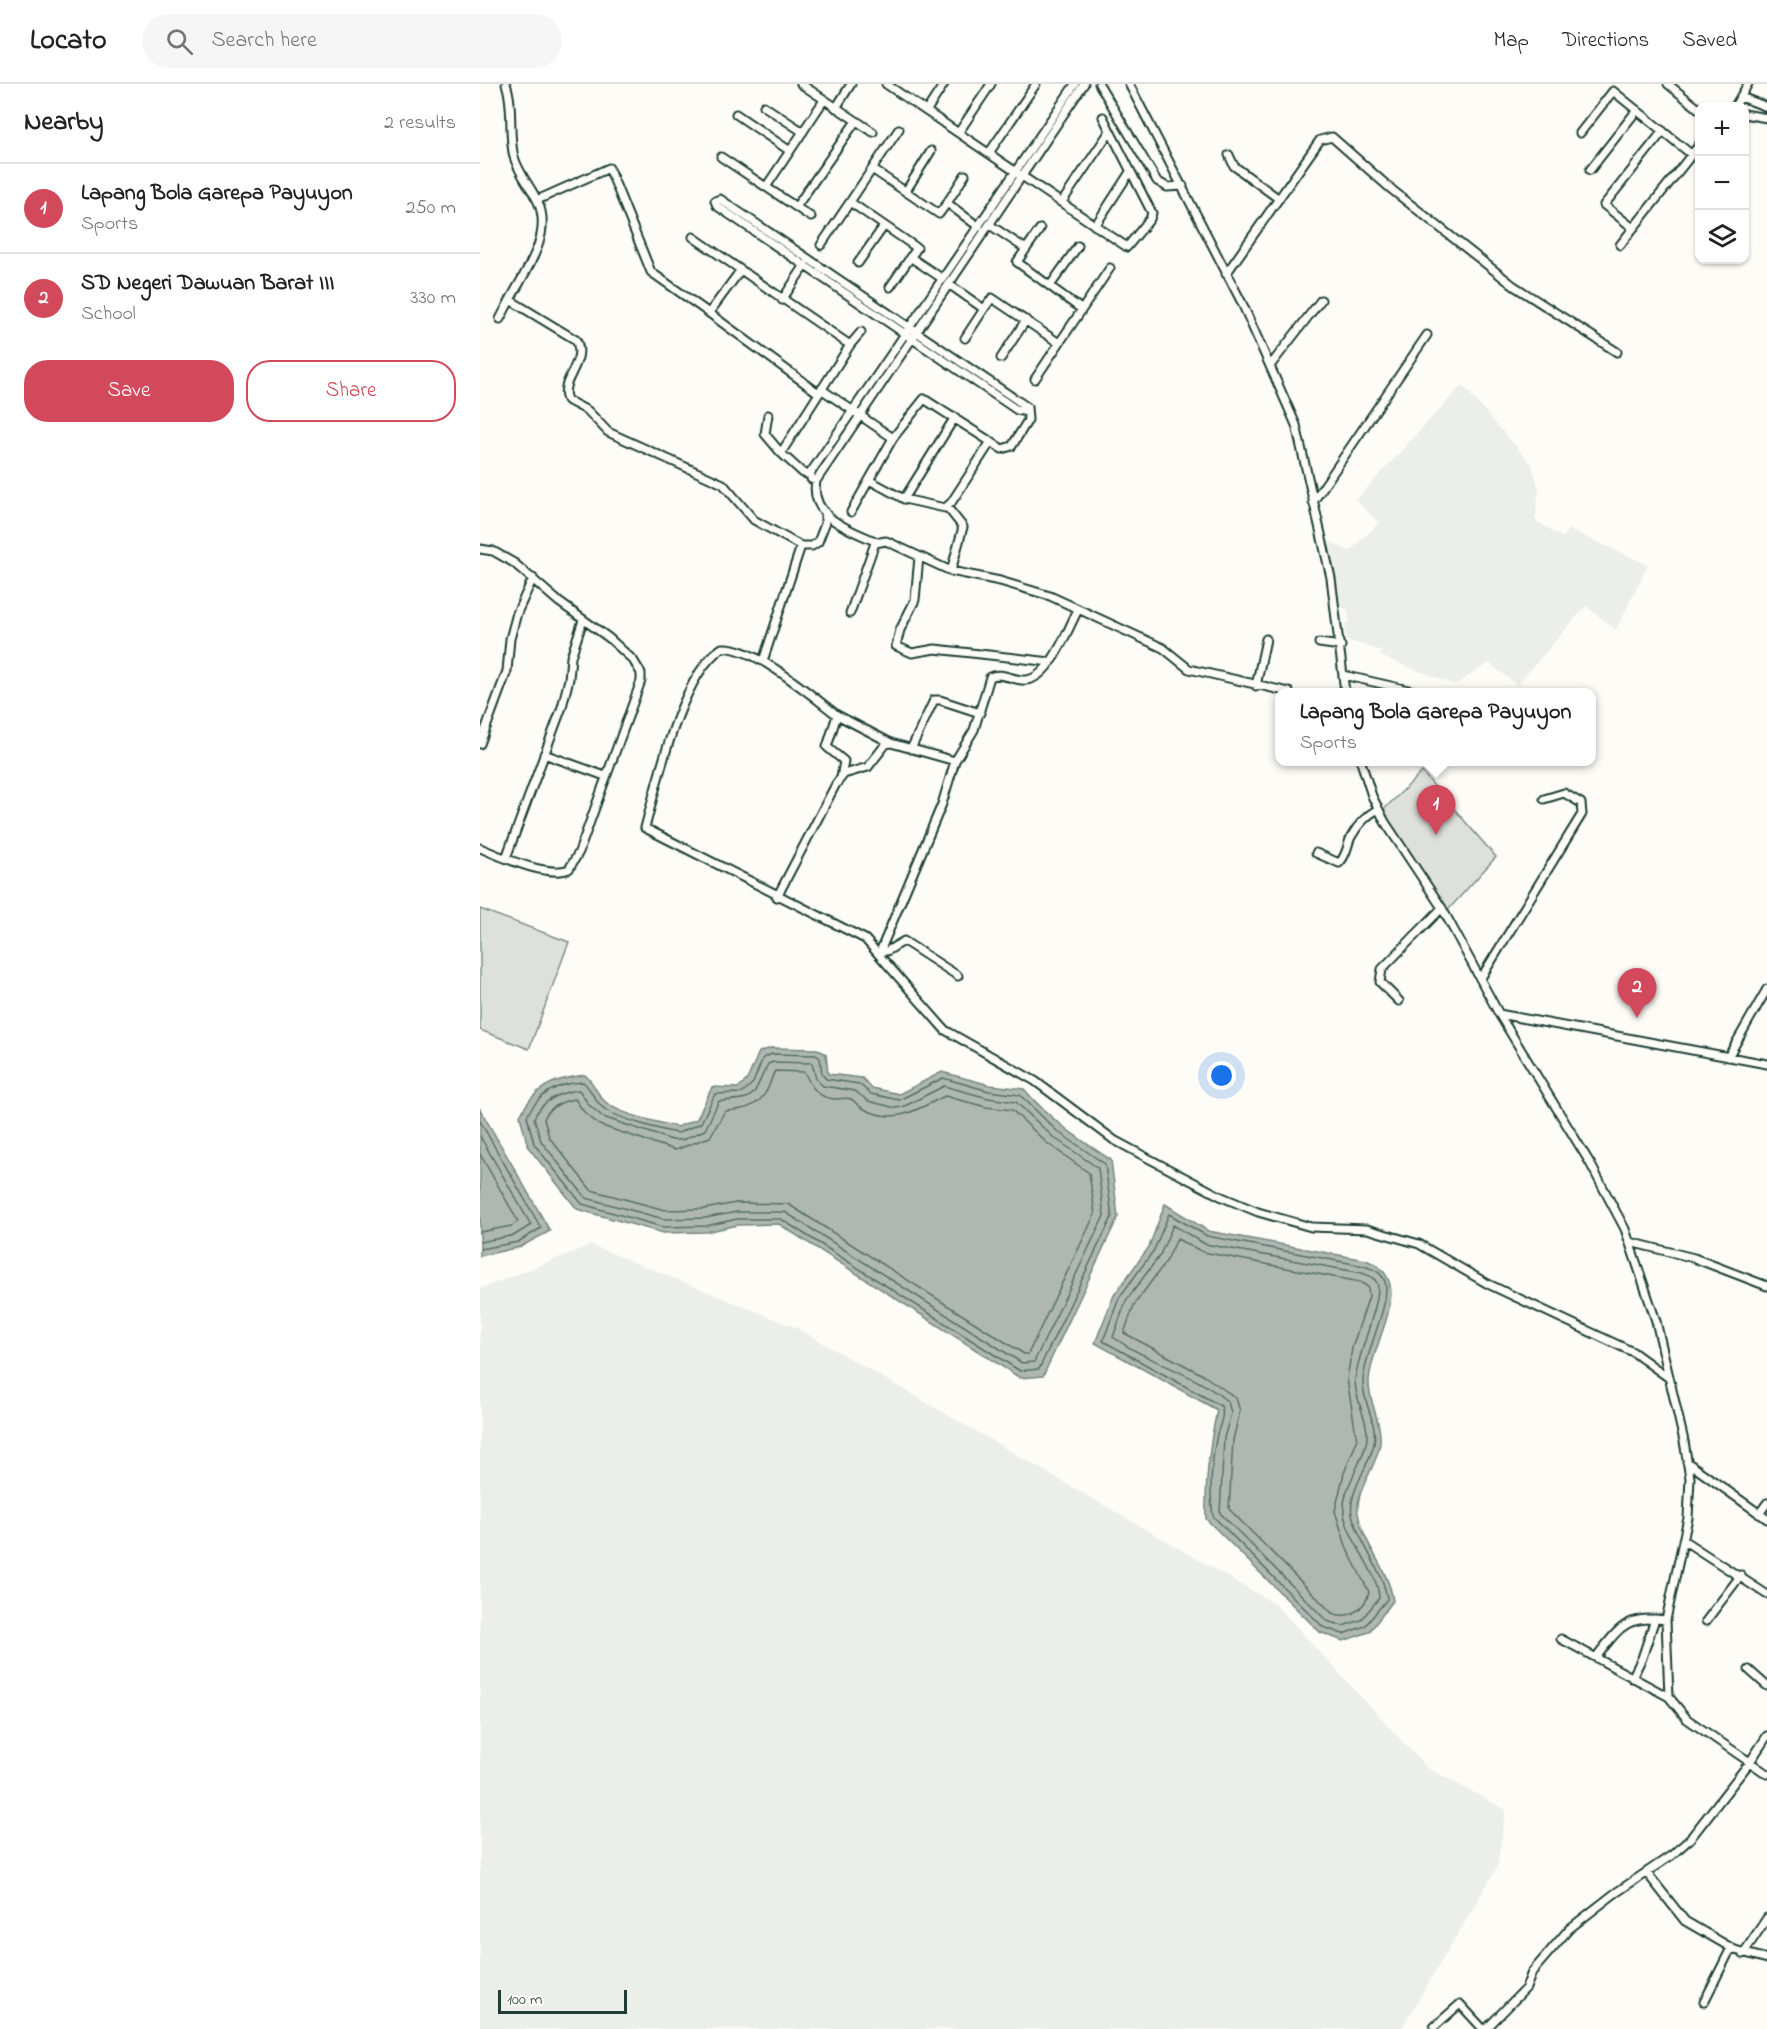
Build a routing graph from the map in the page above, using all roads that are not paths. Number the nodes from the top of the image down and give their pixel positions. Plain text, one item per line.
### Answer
1 (506, 84) edge
2 (801, 84) edge
3 (851, 84) edge
4 (944, 84) edge
5 (991, 84) edge
6 (1036, 84) edge
7 (1075, 84) edge
8 (1084, 84) edge
9 (1099, 84) edge
10 (1129, 84) edge
11 (1668, 84) edge
12 (1748, 84) edge
13 (891, 86) edge
14 (1741, 97) junction
15 (824, 100) junction
16 (1738, 102) edge
17 (764, 105) dead end
18 (1695, 106) edge
19 (1767, 107) edge
20 (836, 108) junction
21 (927, 110) junction
22 (1637, 110) junction
23 (736, 114) dead end
24 (1749, 115) edge
25 (1103, 117) dead end
26 (1767, 118) edge
27 (856, 121) junction
28 (899, 129) dead end
29 (1110, 131) junction
30 (1663, 131) junction
31 (802, 132) junction
32 (873, 132) dead end
33 (959, 132) junction
34 (1580, 133) dead end
35 (1695, 150) edge
36 (790, 151) junction
37 (931, 151) dead end
38 (989, 153) junction
39 (1692, 154) junction
40 (1229, 155) dead end
41 (721, 157) dead end
42 (872, 169) junction
43 (1590, 170) dead end
44 (1130, 172) junction
45 (1019, 173) junction
46 (965, 175) dead end
47 (1182, 186) junction
48 (766, 187) junction
49 (906, 191) junction
50 (1280, 199) junction
51 (537, 200) junction
52 (850, 202) junction
53 (1062, 202) junction
54 (947, 203) junction
55 (796, 207) junction
56 (811, 217) dead end
57 (990, 225) junction
58 (884, 226) junction
59 (979, 226) junction
60 (1095, 226) junction
61 (1633, 228) junction
62 (1040, 229) dead end
63 (759, 230) junction
64 (693, 237) dead end
65 (821, 244) dead end
66 (1620, 245) dead end
67 (1078, 246) dead end
68 (1026, 249) junction
69 (910, 257) junction
70 (858, 263) dead end
71 (805, 265) junction
72 (1110, 268) dead end
73 (740, 271) junction
74 (1226, 274) junction
75 (943, 279) junction
76 (950, 285) junction
77 (1050, 286) junction
78 (890, 287) dead end
79 (855, 291) junction
80 (851, 298) junction
81 (510, 300) junction
82 (782, 300) junction
83 (1321, 300) dead end
84 (984, 309) junction
85 (1082, 309) junction
86 (709, 314) junction
87 (500, 319) dead end
88 (1026, 320) junction
89 (893, 321) junction
90 (914, 329) junction
91 (861, 332) dead end
92 (1427, 335) dead end
93 (908, 336) junction
94 (965, 338) dead end
95 (1059, 343) junction
96 (850, 345) junction
97 (1617, 352) dead end
98 (1001, 358) dead end
99 (1270, 366) junction
100 (1035, 379) dead end
101 (819, 390) junction
102 (858, 412) junction
103 (1027, 412) junction
104 (768, 415) dead end
105 (955, 417) junction
106 (893, 438) junction
107 (990, 442) junction
108 (781, 453) junction
109 (813, 478) junction
110 (869, 480) junction
111 (904, 499) junction
112 (1313, 502) junction
113 (947, 507) junction
114 (825, 512) junction
115 (851, 512) dead end
116 (877, 542) junction
117 (801, 546) junction
118 (480, 549) edge
119 (919, 557) junction
120 (951, 572) junction
121 (533, 578) junction
122 (1078, 610) junction
123 (850, 613) dead end
124 (583, 620) junction
125 (1266, 639) dead end
126 (1318, 642) dead end
127 (1341, 646) junction
128 (763, 661) junction
129 (1051, 662) junction
130 (1343, 675) junction
131 (1256, 686) junction
132 (1344, 688) edge
133 (1400, 688) edge
134 (1275, 690) edge
135 (980, 713) junction
136 (837, 715) junction
137 (891, 743) junction
138 (480, 744) edge
139 (911, 748) junction
140 (544, 754) junction
141 (955, 761) junction
142 (1363, 766) edge
143 (605, 776) junction
144 (841, 778) junction
145 (1545, 799) dead end
146 (1378, 809) junction
147 (480, 848) edge
148 (1316, 853) dead end
149 (506, 858) junction
150 (777, 897) junction
151 (1442, 908) junction
152 (880, 952) junction
153 (958, 976) dead end
154 (1481, 978) junction
155 (1767, 989) edge
156 (1399, 1001) dead end
157 (1499, 1014) junction
158 (1728, 1057) junction
159 (1767, 1064) edge
160 (1630, 1242) junction
161 (1767, 1286) edge
162 (1669, 1377) junction
163 (1687, 1462) junction
164 (1767, 1503) edge
165 (1759, 1514) junction
166 (1767, 1519) edge
167 (1683, 1540) junction
168 (1741, 1575) junction
169 (1766, 1593) edge
170 (1655, 1619) junction
171 (1666, 1620) junction
172 (1706, 1621) dead end
173 (1561, 1639) dead end
174 (1597, 1656) junction
175 (1749, 1670) dead end
176 (1632, 1678) junction
177 (1767, 1686) edge
178 (1669, 1697) junction
179 (1767, 1736) edge
180 (1750, 1762) junction
181 (1767, 1774) edge
182 (1647, 1873) junction
183 (1767, 1918) edge
184 (1735, 1950) junction
185 (1743, 1954) junction
186 (1767, 1959) edge
187 (1704, 2002) dead end
188 (1434, 2027) dead end
189 (1485, 2029) edge

1 - 51 street
2 - 15 street
3 - 20 street
4 - 21 street
5 - 33 street
6 - 38 street
7 - 45 street
8 - 45 street
9 - 47 street
10 - 47 street
11 - 18 street
12 - 14 street
13 - 21 street
14 - 16 street
14 - 19 street
15 - 20 street
15 - 31 street
17 - 31 street
20 - 27 street
21 - 33 street
22 - 30 street
22 - 34 street
22 - 43 street
23 - 36 street
24 - 26 street
25 - 29 street
27 - 32 street
27 - 55 street
28 - 42 street
29 - 44 street
29 - 53 street
30 - 39 street
30 - 61 street
31 - 36 street
33 - 38 street
35 - 39 street
36 - 48 street
37 - 49 street
38 - 45 street
39 - 61 street
40 - 50 street
41 - 48 street
42 - 49 street
42 - 52 street
44 - 60 street
44 - 60 street
45 - 53 street
45 - 57 street
45 - 59 street
46 - 54 street
47 - 74 street
48 - 55 street
49 - 54 street
50 - 74 street
50 - 97 street
51 - 81 street
51 - 86 street
52 - 58 street
52 - 65 street
53 - 60 street
54 - 59 street
55 - 56 street
57 - 68 street
57 - 76 street
58 - 69 street
58 - 70 street
59 - 75 street
61 - 66 street
62 - 68 street
63 - 63 street
63 - 71 street
63 - 79 street
64 - 73 street
67 - 77 street
68 - 77 street
69 - 75 street
69 - 78 street
71 - 80 street
71 - 82 street
72 - 85 street
73 - 82 street
73 - 86 street
74 - 99 street
75 - 90 street
76 - 84 street
76 - 90 street
77 - 85 street
79 - 80 street
79 - 89 street
80 - 89 street
81 - 87 street
81 - 117 street
82 - 96 street
83 - 99 street
84 - 88 street
84 - 94 street
85 - 95 street
86 - 101 street
88 - 95 street
88 - 98 street
89 - 90 street
89 - 93 street
90 - 93 street
90 - 103 street
91 - 96 street
92 - 112 street
93 - 102 street
93 - 103 street
95 - 100 street
96 - 101 street
99 - 112 street
101 - 102 street
101 - 108 street
102 - 106 street
102 - 109 street
103 - 107 street
104 - 108 street
105 - 106 street
105 - 107 street
105 - 111 street
106 - 110 street
107 - 113 street
108 - 109 street
109 - 114 street
110 - 111 street
110 - 115 street
111 - 113 street
112 - 127 street
113 - 120 street
114 - 116 street
114 - 117 street
116 - 119 street
116 - 123 street
117 - 128 street
118 - 121 street
119 - 120 street
119 - 129 street
120 - 122 street
121 - 124 street
121 - 138 street
122 - 129 street
122 - 131 street
124 - 140 street
124 - 143 street
125 - 131 street
126 - 127 street
127 - 130 street
128 - 136 street
128 - 150 street
129 - 135 street
130 - 132 street
130 - 133 street
131 - 134 street
135 - 139 street
135 - 141 street
136 - 137 street
136 - 144 street
137 - 139 street
137 - 144 street
139 - 141 street
140 - 143 street
140 - 149 street
141 - 152 street
142 - 146 street
143 - 149 street
144 - 150 street
145 - 154 street
146 - 148 street
146 - 151 street
147 - 149 street
150 - 152 street
151 - 154 street
151 - 156 street
152 - 153 street
152 - 162 street
154 - 157 street
155 - 158 street
157 - 158 street
157 - 160 street
158 - 159 street
160 - 161 street
160 - 162 street
162 - 163 street
163 - 165 street
163 - 167 street
164 - 165 street
165 - 166 street
167 - 168 street
167 - 171 street
168 - 169 street
168 - 172 street
170 - 171 street
170 - 174 street
170 - 176 street
171 - 178 street
173 - 174 street
174 - 176 street
175 - 177 street
176 - 178 street
178 - 180 street
179 - 180 street
180 - 181 street
180 - 182 street
182 - 184 street
182 - 189 street
183 - 185 street
184 - 185 street
184 - 187 street
185 - 186 street
188 - 189 street

